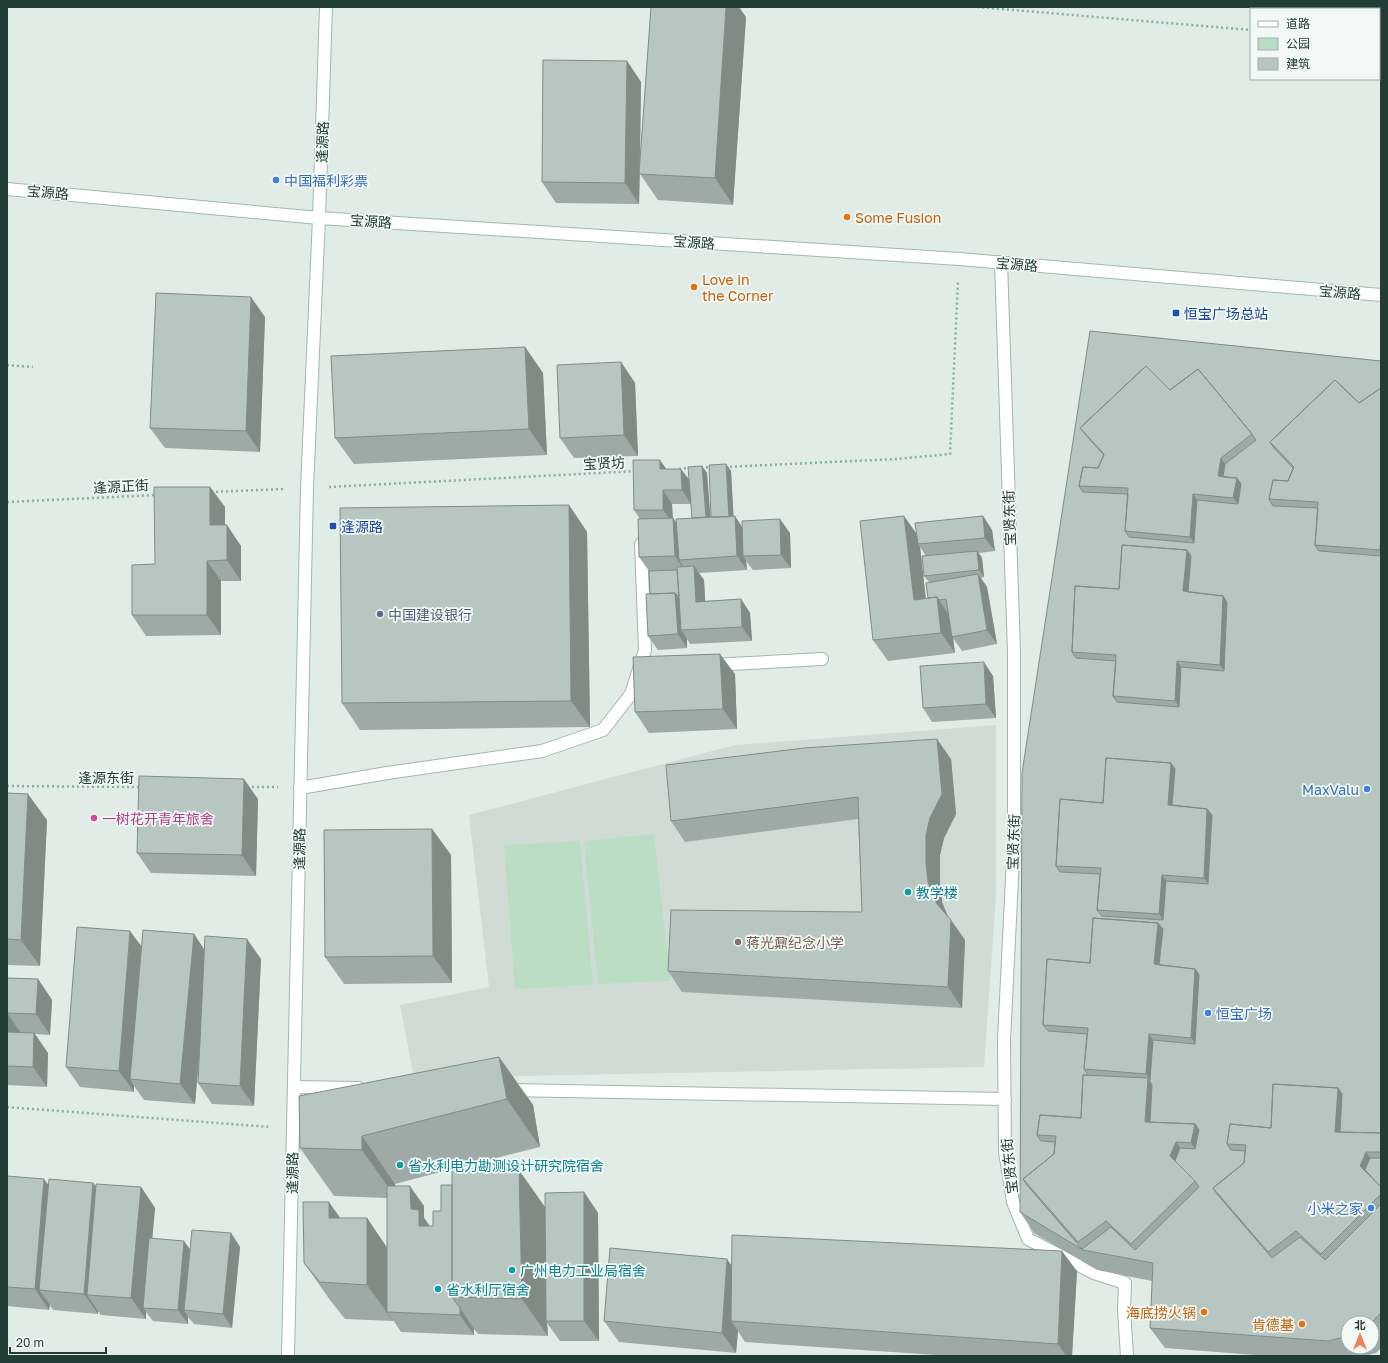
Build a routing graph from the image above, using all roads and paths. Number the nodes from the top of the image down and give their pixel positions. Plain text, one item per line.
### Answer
1 (326, 7) edge
2 (977, 7) edge
3 (1250, 30) edge
4 (7, 189) edge
5 (319, 218) junction
6 (959, 259) junction
7 (1001, 262) junction
8 (1381, 295) edge
9 (7, 365) edge
10 (33, 367) dead end
11 (717, 467) edge
12 (724, 467) edge
13 (678, 469) edge
14 (639, 471) edge
15 (307, 488) junction
16 (204, 493) edge
17 (157, 495) edge
18 (7, 502) edge
19 (641, 533) edge
20 (822, 659) dead end
21 (702, 665) edge
22 (655, 668) edge
23 (639, 669) junction
24 (7, 786) edge
25 (142, 787) edge
26 (245, 787) edge
27 (300, 788) junction
28 (294, 1087) junction
29 (374, 1088) edge
30 (493, 1090) edge
31 (1004, 1098) junction
32 (7, 1107) edge
33 (293, 1129) junction
34 (288, 1356) edge
35 (1127, 1356) edge

1 - 5 street, 逢源路
2 - 3 path
4 - 5 street, 宝源路
5 - 6 street, 宝源路
5 - 15 street, 逢源路
6 - 7 street, 宝源路
6 - 12 path
7 - 8 street, 宝源路
7 - 31 street, 宝贤东街
9 - 10 path
11 - 13 path
14 - 15 path, 宝贤坊
15 - 16 path
15 - 27 street, 逢源路
17 - 18 path, 逢源正街
19 - 23 street
20 - 21 street
22 - 23 street
23 - 27 street
24 - 25 path, 逢源东街
26 - 27 path
27 - 28 street, 逢源路
28 - 29 street
28 - 33 street, 逢源路
30 - 31 street
31 - 35 street, 宝贤东街
32 - 33 path
33 - 34 street, 逢源路

